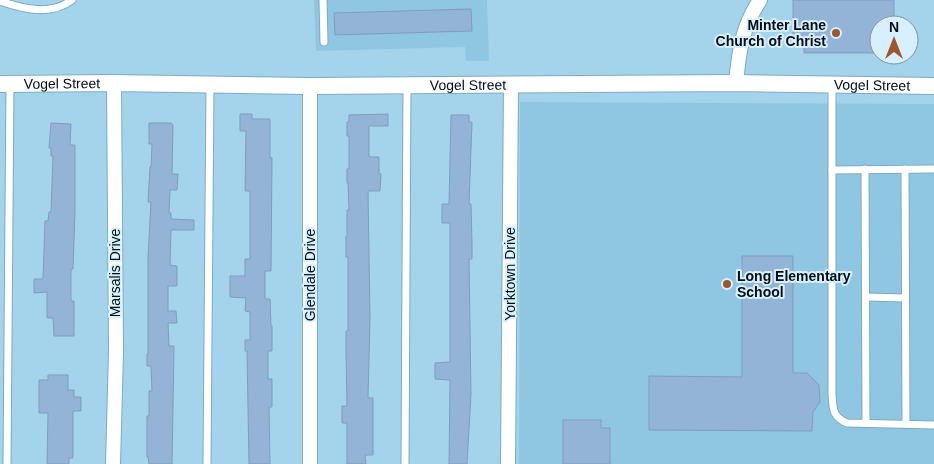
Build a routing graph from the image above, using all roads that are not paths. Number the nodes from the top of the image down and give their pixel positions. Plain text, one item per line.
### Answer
1 (72, 0) edge
2 (323, 0) edge
3 (760, 0) edge
4 (0, 1) edge
5 (324, 42) dead end
6 (114, 83) junction
7 (736, 83) junction
8 (5, 84) edge
9 (511, 84) junction
10 (832, 84) junction
11 (210, 85) junction
12 (407, 85) junction
13 (310, 86) junction
14 (934, 86) edge
15 (865, 169) junction
16 (905, 169) junction
17 (934, 169) edge
18 (832, 170) junction
19 (866, 297) junction
20 (905, 298) junction
21 (866, 423) junction
22 (906, 424) junction
23 (934, 424) edge
24 (7, 464) edge
25 (113, 464) edge
26 (207, 464) edge
27 (310, 464) edge
28 (405, 464) edge
29 (508, 464) edge

1 - 4 lane
2 - 5 lane
3 - 7 street
6 - 8 street, Vogel Street
6 - 11 street, Vogel Street
6 - 25 street, Marsalis Drive
7 - 9 street, Vogel Street
7 - 10 street, Vogel Street
8 - 24 lane
9 - 12 street, Vogel Street
9 - 29 street, Yorktown Drive
10 - 14 street, Vogel Street
10 - 18 lane
11 - 13 street, Vogel Street
11 - 26 lane
12 - 13 street, Vogel Street
12 - 28 lane
13 - 27 street, Glendale Drive
15 - 16 lane
15 - 18 lane
15 - 19 lane
16 - 17 lane
16 - 20 lane
18 - 21 lane
19 - 20 lane
19 - 21 lane
20 - 22 lane
21 - 22 lane
22 - 23 lane

